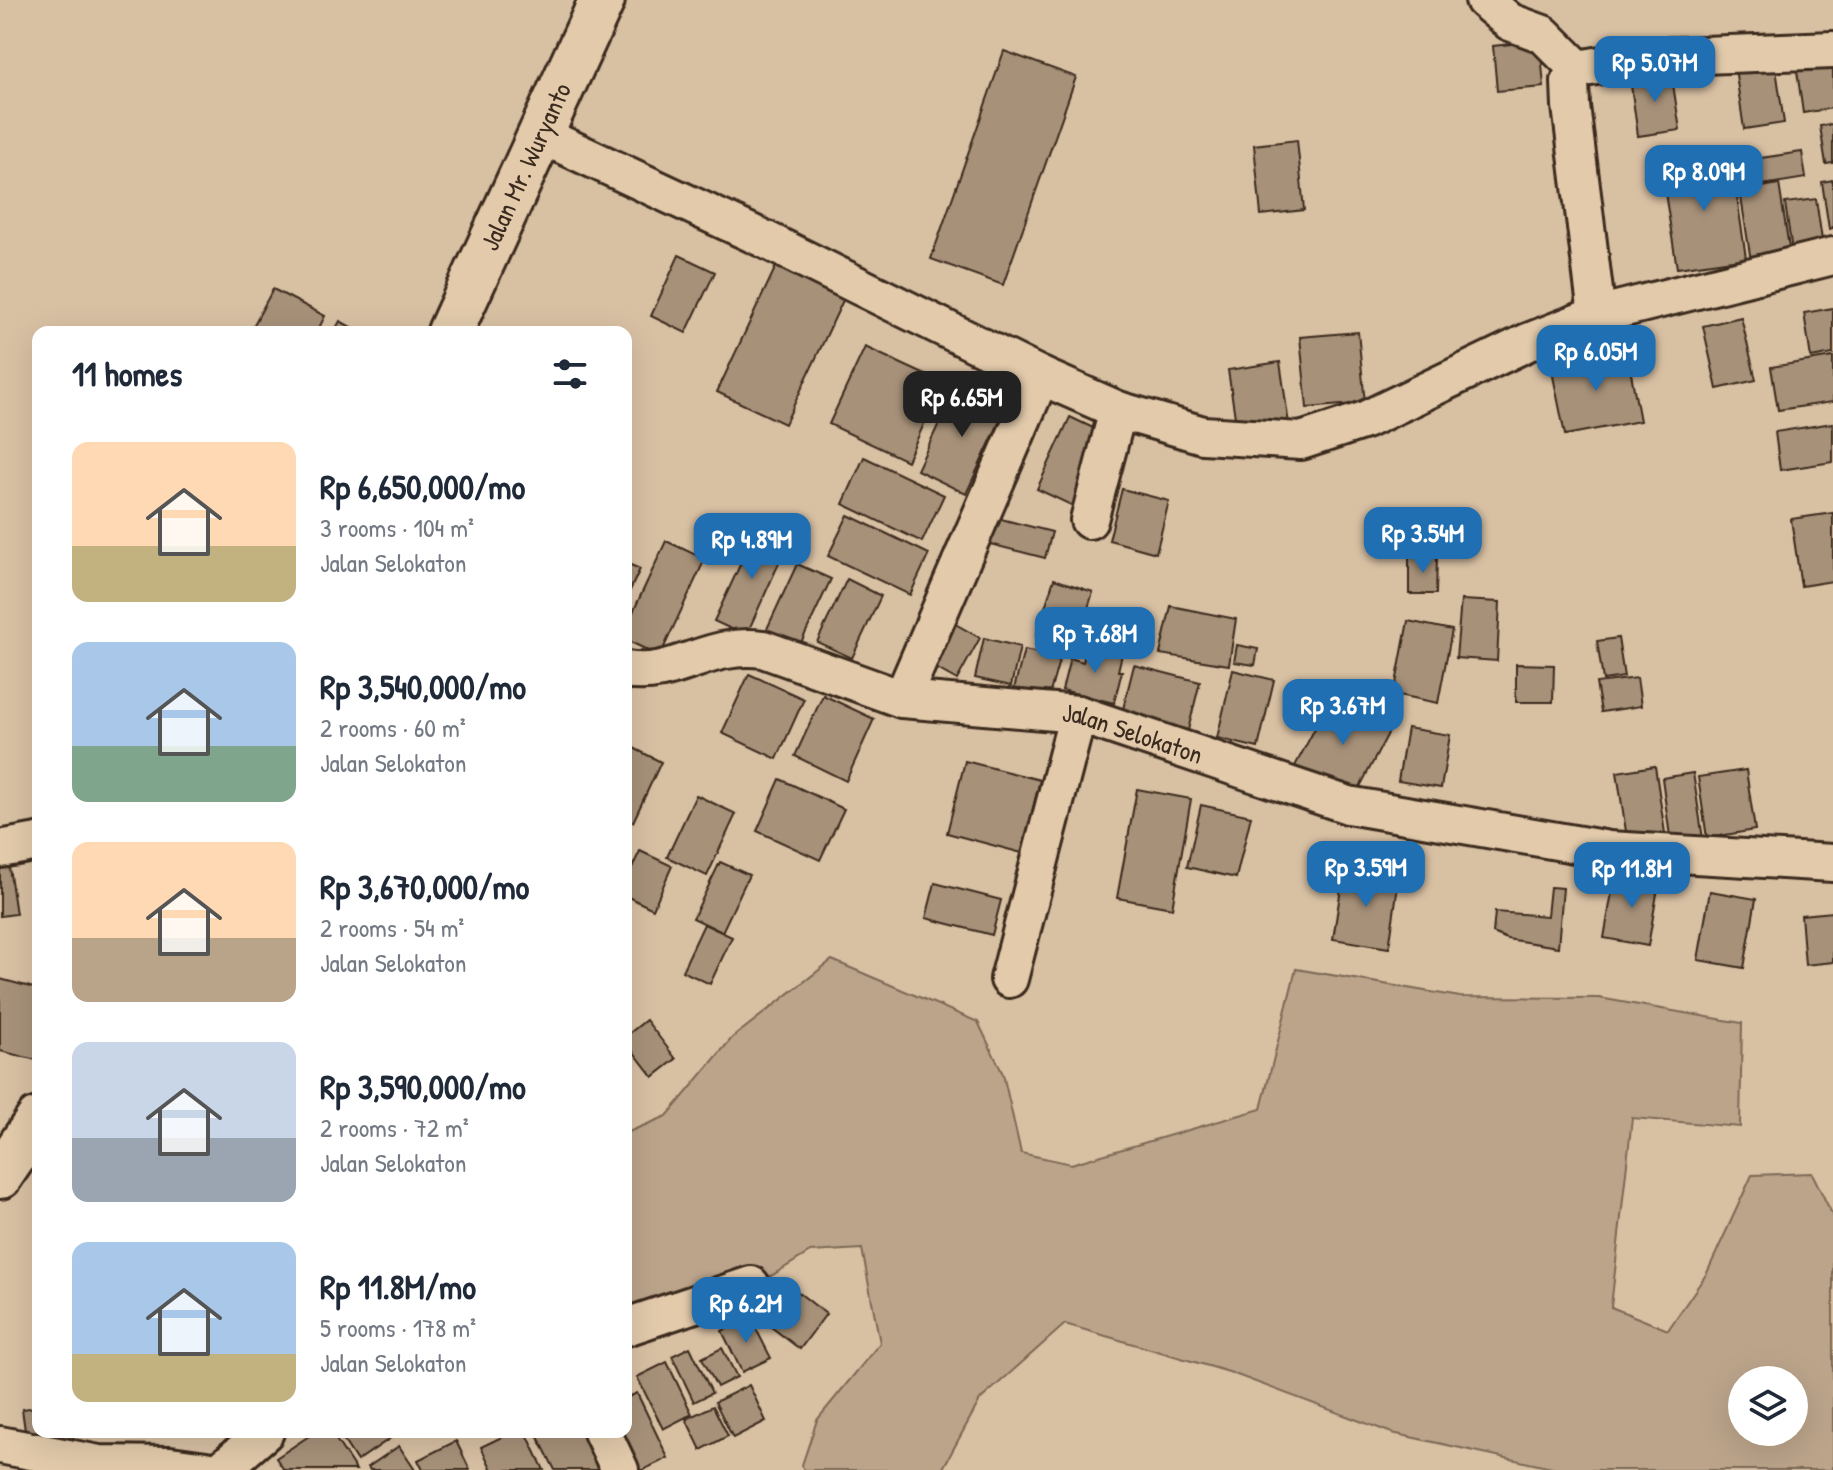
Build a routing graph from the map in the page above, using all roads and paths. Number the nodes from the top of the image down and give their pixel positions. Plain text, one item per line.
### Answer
1 (602, 0) edge
2 (1484, 0) edge
3 (1833, 50) edge
4 (1578, 69) junction
5 (541, 135) junction
6 (1833, 256) edge
7 (1597, 315) junction
8 (453, 326) edge
9 (1041, 376) junction
10 (1118, 410) junction
11 (1089, 520) dead end
12 (632, 670) edge
13 (902, 699) junction
14 (1078, 714) junction
15 (32, 843) edge
16 (0, 849) edge
17 (1833, 863) edge
18 (1009, 979) dead end
19 (32, 1129) edge
20 (0, 1176) edge
21 (751, 1285) dead end
22 (632, 1325) edge
23 (258, 1438) edge
24 (605, 1438) edge
25 (0, 1445) edge
26 (206, 1470) edge
27 (221, 1470) edge
28 (620, 1470) edge

1 - 5 main road, Jalan Mr. Wuryanto
2 - 4 street
3 - 4 street
4 - 7 street
5 - 8 main road, Jalan Mr. Wuryanto
5 - 9 street
6 - 7 street
7 - 10 street
9 - 10 street
9 - 13 street
10 - 11 street
12 - 13 street, Jalan Selokaton
13 - 14 street, Jalan Selokaton
14 - 17 street, Jalan Selokaton
14 - 18 street
15 - 16 street
19 - 20 main road
21 - 22 street
23 - 27 street
24 - 28 street
25 - 26 street

